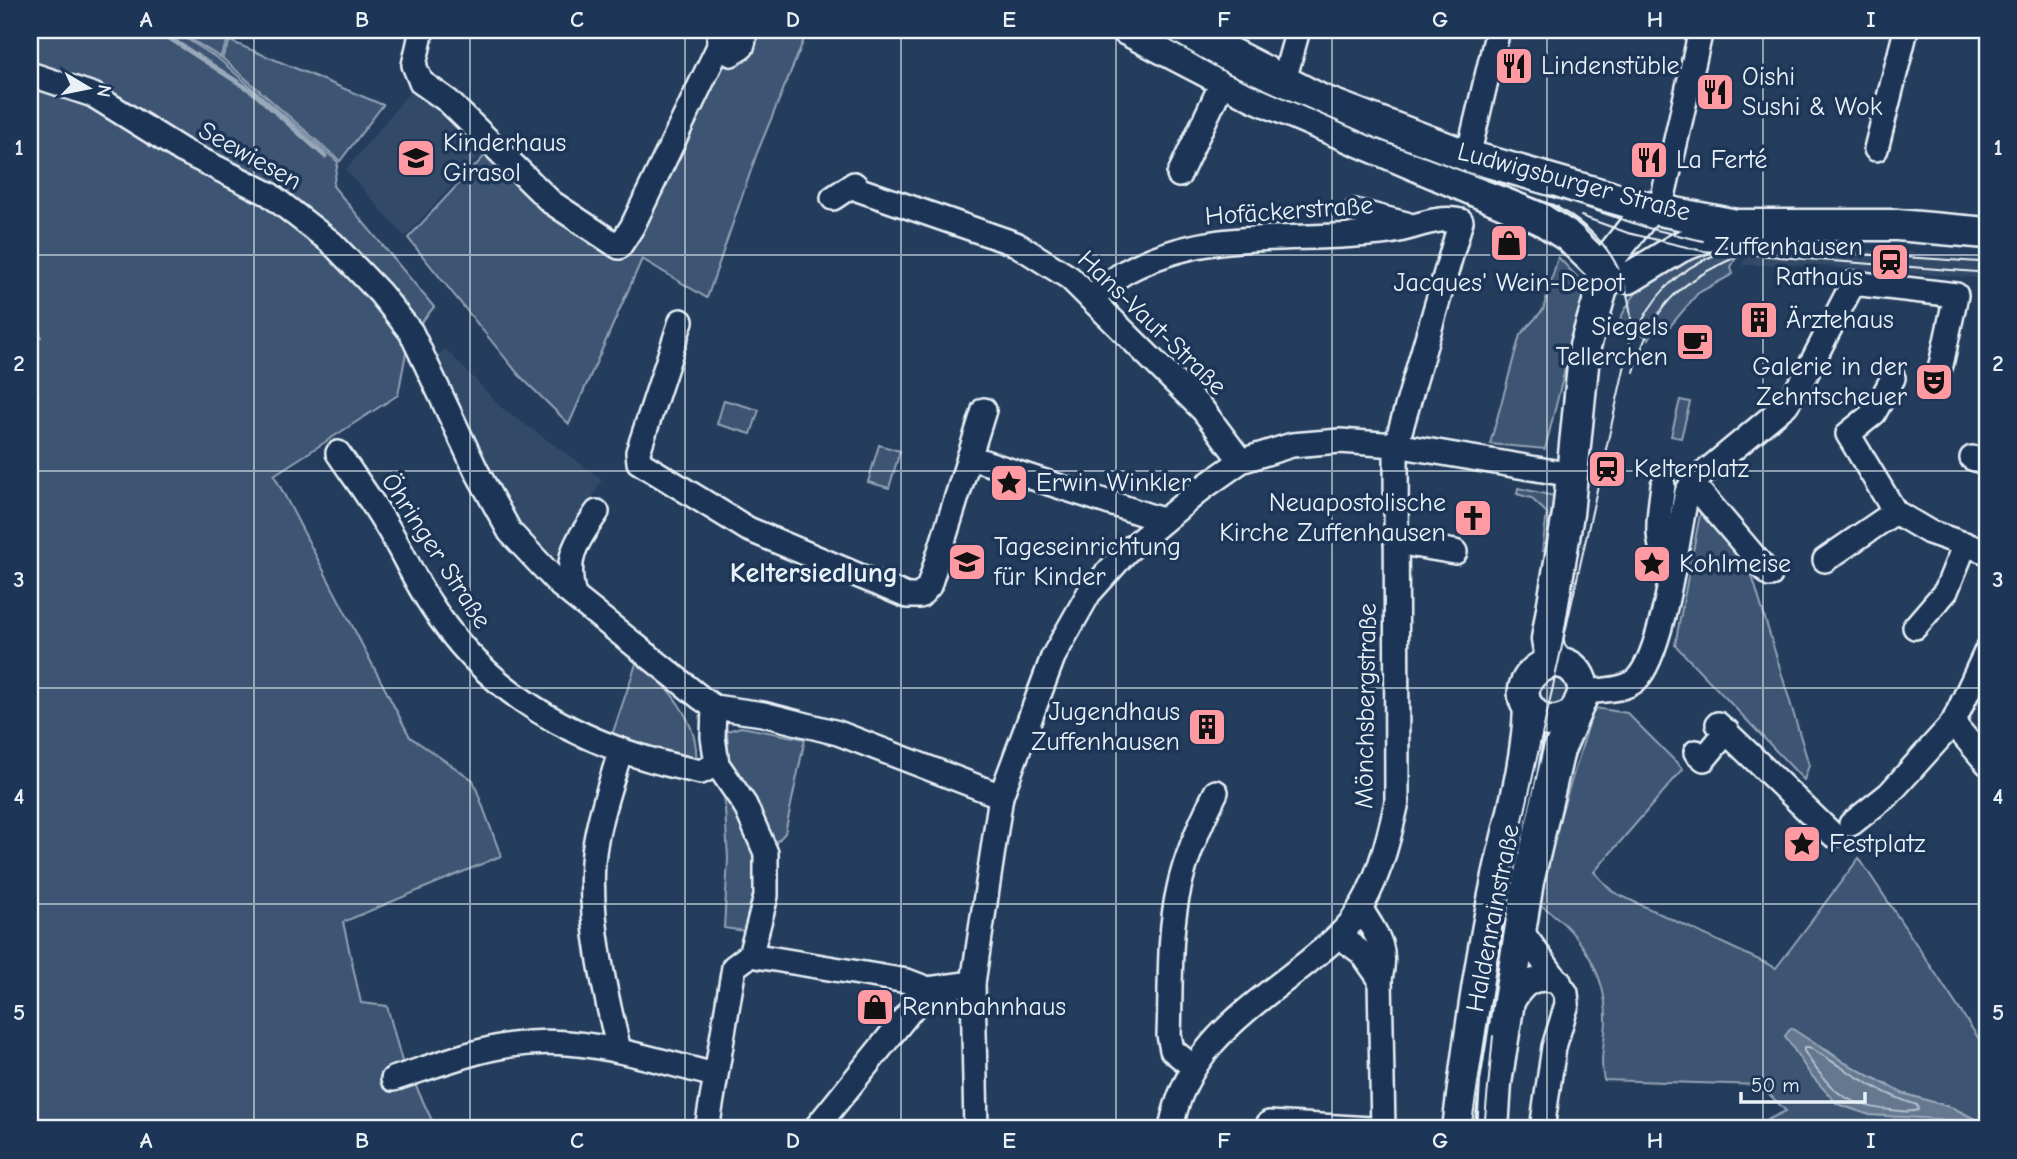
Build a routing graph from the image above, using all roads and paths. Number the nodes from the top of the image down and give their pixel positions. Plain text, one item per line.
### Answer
1 (422, 30) edge
2 (1127, 30) edge
3 (1185, 30) edge
4 (1298, 30) edge
5 (1498, 30) edge
6 (1701, 30) edge
7 (1906, 30) edge
8 (725, 34) edge
9 (30, 74) edge
10 (1284, 80) junction
11 (1223, 81) junction
12 (1876, 149) dead end
13 (1468, 156) junction
14 (1179, 175) dead end
15 (833, 198) dead end
16 (1655, 209) junction
17 (1355, 211) dead end
18 (1461, 221) joint
19 (1736, 225) junction
20 (1415, 227) junction
21 (1987, 233) edge
22 (1617, 275) junction
23 (1091, 299) junction
24 (681, 321) dead end
25 (1941, 365) dead end
26 (1894, 378) dead end
27 (984, 410) dead end
28 (1396, 444) junction
29 (338, 453) dead end
30 (969, 457) junction
31 (1241, 461) junction
32 (1573, 475) junction
33 (1692, 483) junction
34 (1663, 485) dead end
35 (597, 512) dead end
36 (1895, 512) junction
37 (1162, 520) junction
38 (1396, 542) junction
39 (1965, 544) junction
40 (1455, 552) dead end
41 (1987, 552) edge
42 (1559, 555) junction
43 (1825, 560) dead end
44 (1672, 566) junction
45 (1770, 575) dead end
46 (574, 596) junction
47 (1915, 627) dead end
48 (1987, 650) edge
49 (1557, 662) junction
50 (1530, 675) junction
51 (1578, 703) junction
52 (714, 707) junction
53 (1529, 708) junction
54 (1954, 723) junction
55 (620, 752) junction
56 (1696, 752) dead end
57 (1987, 763) edge
58 (718, 764) junction
59 (1216, 792) dead end
60 (1001, 796) junction
61 (1360, 908) junction
62 (1519, 928) junction
63 (1339, 936) junction
64 (750, 955) junction
65 (1380, 979) junction
66 (1559, 981) junction
67 (973, 983) junction
68 (928, 989) junction
69 (1506, 1015) junction
70 (619, 1050) junction
71 (1192, 1066) junction
72 (715, 1075) junction
73 (393, 1079) dead end
74 (1269, 1123) dead end
75 (819, 1127) edge
76 (707, 1129) edge
77 (976, 1129) edge
78 (1171, 1129) edge
79 (1371, 1129) edge
80 (1383, 1129) edge
81 (1458, 1129) edge
82 (1493, 1129) edge
83 (1542, 1129) edge

1 - 8 street
2 - 11 main road, Ludwigsburger Straße
3 - 10 main road, Ludwigsburger Straße
4 - 10 street
5 - 13 street
6 - 16 street
7 - 12 street
9 - 46 street, Seewiesen
10 - 13 main road, Ludwigsburger Straße
11 - 14 street
11 - 22 main road, Ludwigsburger Straße
13 - 16 main road, Ludwigsburger Straße
15 - 23 street, Hans-Vaut-Straße
16 - 19 main road, Ludwigsburger Straße
16 - 22 main road
17 - 20 street
18 - 20 street, Hofäckerstraße
18 - 28 street, Mönchsbergstraße
19 - 21 main road, Ludwigsburger Straße
19 - 22 main road
20 - 23 street, Hofäckerstraße
22 - 32 main road
23 - 31 street, Hans-Vaut-Straße
24 - 30 street
25 - 33 street
26 - 36 street
27 - 30 street
28 - 31 street
28 - 32 street
28 - 38 street, Mönchsbergstraße
29 - 55 street, Öhringer Straße
30 - 37 street
31 - 37 street
32 - 42 main road
33 - 44 street
33 - 45 street
34 - 44 street
35 - 46 street
36 - 39 street
36 - 43 street
37 - 60 street
38 - 40 street
38 - 61 street, Mönchsbergstraße
39 - 41 street
39 - 47 street
42 - 49 main road
42 - 50 main road, Haldenrainstraße
44 - 51 street
46 - 52 street, Seewiesen
48 - 54 street
49 - 50 main road
49 - 51 main road
50 - 53 main road, Haldenrainstraße
51 - 53 main road
51 - 62 main road, Haldenrainstraße
52 - 58 street
52 - 60 street
53 - 81 main road, Haldenrainstraße
54 - 56 street
54 - 57 street
55 - 58 street, Öhringer Straße
55 - 70 street
58 - 64 street
59 - 71 street
60 - 67 street
61 - 63 street, Mönchsbergstraße
61 - 65 street
62 - 66 street
62 - 69 main road, Haldenrainstraße
63 - 65 street
63 - 71 street, Mönchsbergstraße
64 - 68 street
64 - 72 street
65 - 80 street
66 - 69 street
66 - 83 street
67 - 68 street
67 - 77 street
68 - 75 street
69 - 82 main road, Haldenrainstraße
70 - 72 street
70 - 73 street
71 - 78 street, Mönchsbergstraße
72 - 76 street
74 - 79 street

